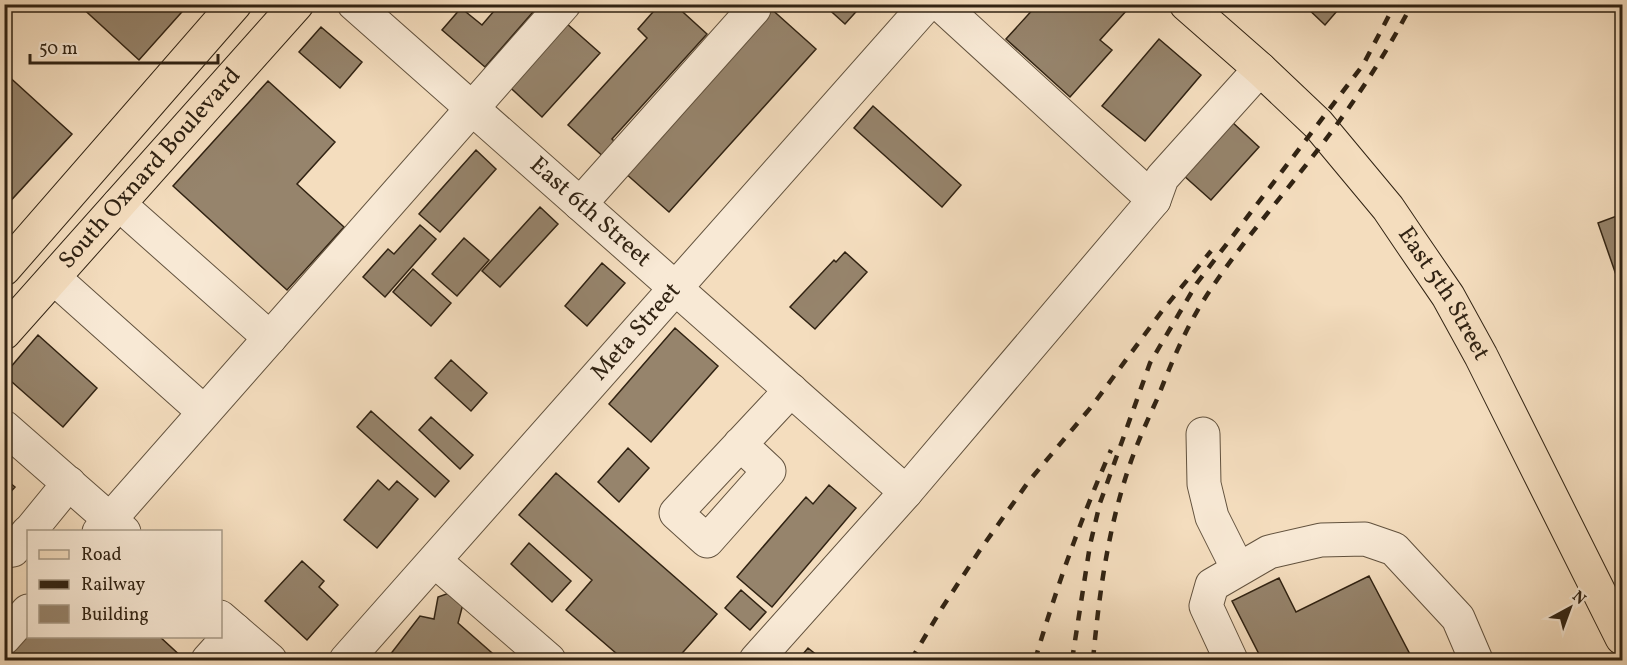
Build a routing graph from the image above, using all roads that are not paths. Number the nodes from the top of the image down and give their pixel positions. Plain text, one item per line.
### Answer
1 (236, 4) edge
2 (297, 4) edge
3 (354, 4) edge
4 (564, 4) edge
5 (927, 4) edge
6 (940, 4) edge
7 (1186, 4) edge
8 (754, 9) dead end
9 (1260, 69) junction
10 (472, 108) junction
11 (1154, 200) junction
12 (119, 204) junction
13 (580, 204) junction
14 (4, 269) edge
15 (54, 278) junction
16 (676, 289) junction
17 (4, 333) edge
18 (270, 338) junction
19 (791, 390) junction
20 (204, 412) junction
21 (4, 427) edge
22 (1203, 434) dead end
23 (740, 444) dead end
24 (69, 483) junction
25 (906, 492) junction
26 (111, 527) edge
27 (31, 530) edge
28 (27, 534) edge
29 (4, 549) edge
30 (435, 561) junction
31 (1238, 569) junction
32 (27, 612) edge
33 (228, 623) edge
34 (4, 638) edge
35 (220, 638) edge
36 (1623, 638) edge
37 (208, 660) edge
38 (270, 660) edge
39 (346, 660) edge
40 (549, 660) edge
41 (756, 660) edge
42 (1231, 660) edge
43 (1476, 660) edge

1 - 14 main road, South Oxnard Boulevard
2 - 12 main road, South Oxnard Boulevard
3 - 10 street, East 6th Street
4 - 10 street
5 - 16 street, Meta Street
6 - 11 street
7 - 9 main road, East 5th Street
8 - 13 street
9 - 11 street
9 - 36 main road, East 5th Street
10 - 13 street, East 6th Street
10 - 18 street
11 - 25 street
12 - 15 main road, South Oxnard Boulevard
12 - 18 street
13 - 16 street, East 6th Street
15 - 17 main road, South Oxnard Boulevard
15 - 20 street
16 - 19 street, East 6th Street
16 - 30 street, Meta Street
18 - 20 street
19 - 23 street
19 - 25 street, East 6th Street
20 - 26 street
21 - 24 street
22 - 31 street
24 - 26 street
24 - 27 street
25 - 41 street
28 - 29 street
30 - 39 street, Meta Street
30 - 40 street
31 - 42 street
31 - 43 street
32 - 34 street
33 - 38 street
35 - 37 street

